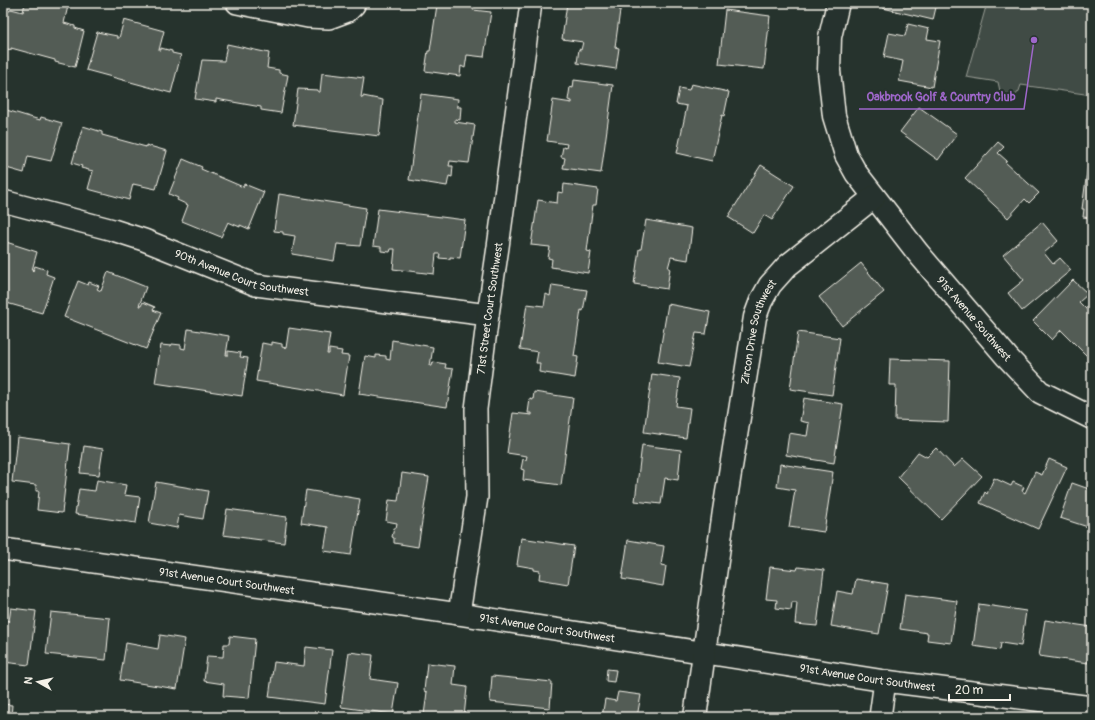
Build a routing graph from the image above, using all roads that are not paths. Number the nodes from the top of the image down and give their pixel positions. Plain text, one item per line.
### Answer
1 (237, 3) edge
2 (531, 3) edge
3 (838, 3) edge
4 (354, 5) dead end
5 (874, 197) junction
6 (3, 200) edge
7 (488, 315) junction
8 (1092, 418) edge
9 (3, 549) edge
10 (459, 614) junction
11 (704, 652) junction
12 (885, 681) junction
13 (1092, 707) edge
14 (695, 717) edge
15 (880, 717) edge

1 - 4 street
2 - 7 street, 71st Street Court Southwest
3 - 5 street
5 - 8 street, 91st Avenue Southwest
5 - 11 street, Zircon Drive Southwest
6 - 7 street, 90th Avenue Court Southwest
7 - 10 street, 71st Street Court Southwest
9 - 10 street, 91st Avenue Court Southwest
10 - 11 street, 91st Avenue Court Southwest
11 - 12 street, 91st Avenue Court Southwest
11 - 14 street, Zircon Drive Southwest
12 - 13 street, 91st Avenue Court Southwest
12 - 15 street

